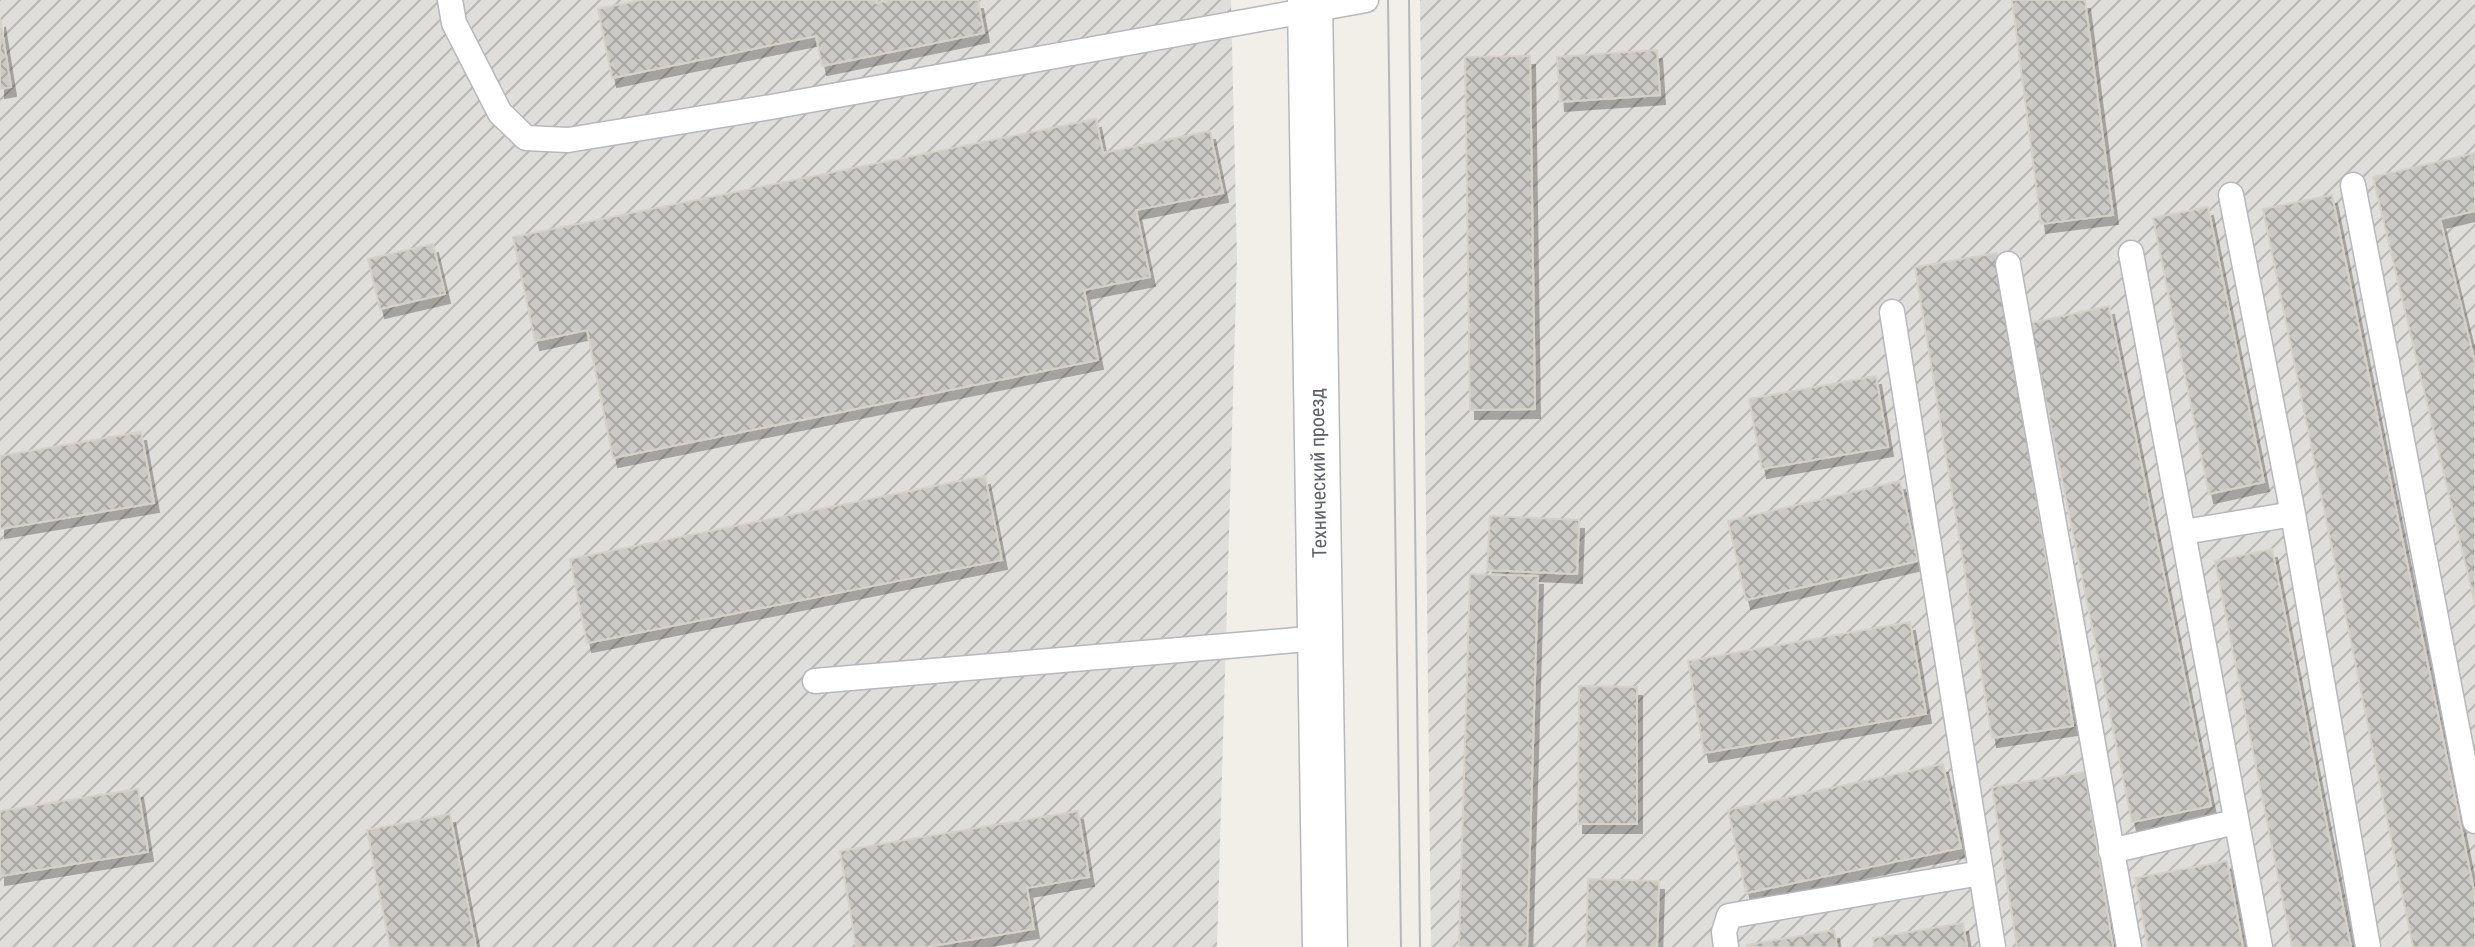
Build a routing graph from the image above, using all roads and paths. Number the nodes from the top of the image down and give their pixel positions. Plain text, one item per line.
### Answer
1 (450, 0) edge
2 (1366, 0) edge
3 (1310, 6) edge
4 (2353, 185) dead end
5 (2231, 195) dead end
6 (2131, 253) dead end
7 (2008, 264) dead end
8 (1892, 312) dead end
9 (2293, 514) junction
10 (2184, 532) junction
11 (1320, 638) junction
12 (815, 681) dead end
13 (2475, 821) edge
14 (2235, 822) junction
15 (2111, 851) junction
16 (1981, 873) junction
17 (1325, 947) edge
18 (1726, 947) edge
19 (1993, 947) edge
20 (2129, 947) edge
21 (2260, 947) edge
22 (2368, 947) edge

1 - 3 lane
2 - 3 lane
3 - 11 street, Технический проезд
4 - 13 lane
5 - 9 lane
6 - 10 lane
7 - 15 lane
8 - 16 lane
9 - 10 lane
9 - 22 lane
10 - 14 lane
11 - 12 lane
11 - 17 street, Технический проезд
14 - 15 lane
14 - 21 lane
15 - 20 lane
16 - 18 lane
16 - 19 lane

